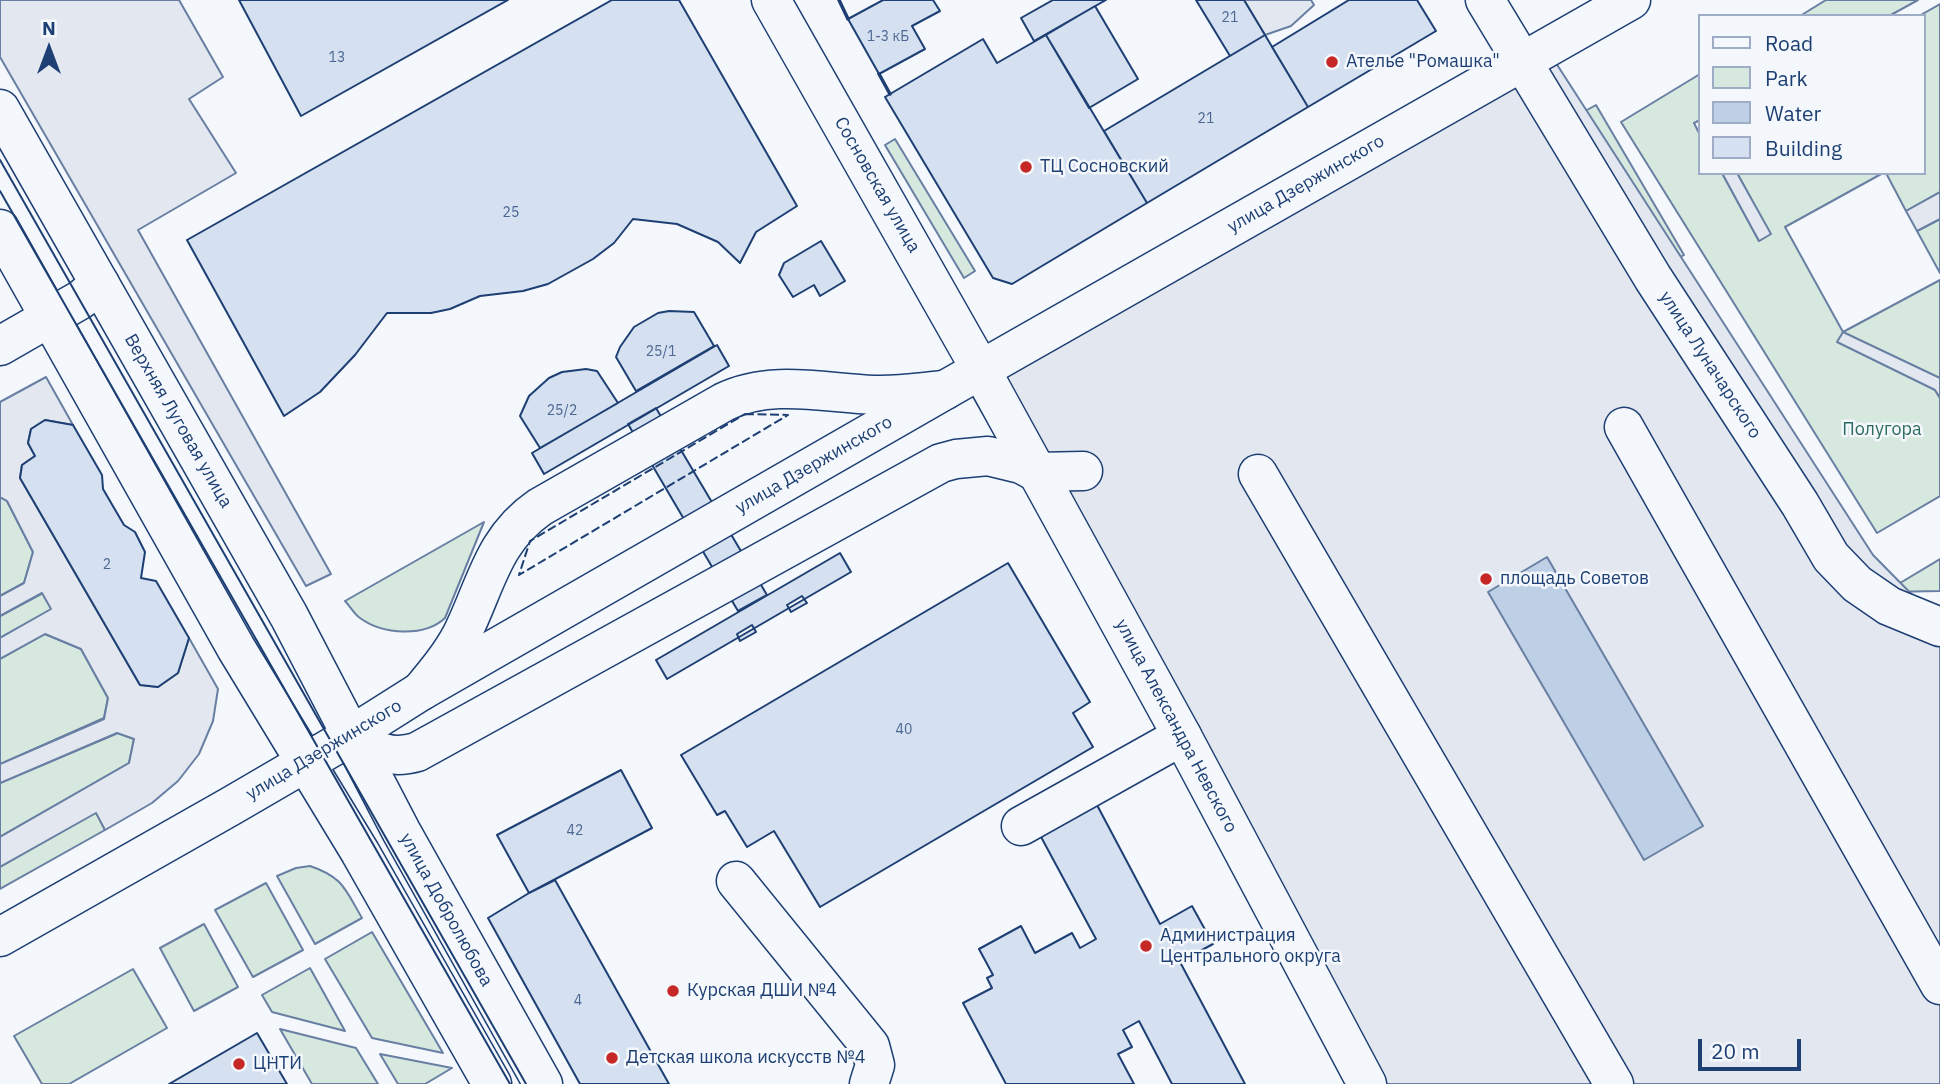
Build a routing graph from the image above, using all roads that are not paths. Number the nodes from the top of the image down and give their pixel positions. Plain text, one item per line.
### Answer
1 (771, 0) edge
2 (1485, 0) edge
3 (1631, 0) edge
4 (1523, 61) junction
5 (0, 109) edge
6 (0, 229) edge
7 (100, 284) junction
8 (50, 317) junction
9 (0, 346) edge
10 (981, 370) junction
11 (945, 390) junction
12 (1624, 427) dead end
13 (1083, 471) dead end
14 (1036, 472) junction
15 (1258, 474) dead end
16 (1938, 625) edge
17 (421, 691) junction
18 (352, 735) junction
19 (1182, 736) junction
20 (306, 762) junction
21 (1021, 826) dead end
22 (736, 881) dead end
23 (0, 937) edge
24 (1940, 985) edge
25 (492, 1084) edge
26 (543, 1084) edge
27 (869, 1084) edge
28 (1367, 1084) edge
29 (1614, 1084) edge

1 - 10 main road, Сосновская улица
2 - 4 main road, улица Луначарского
3 - 4 main road, улица Дзержинского
4 - 10 main road, улица Дзержинского
4 - 16 main road, улица Луначарского
5 - 7 main road, Верхняя Луговая улица
6 - 8 main road
7 - 8 main road
7 - 18 main road, Верхняя Луговая улица
8 - 9 main road
8 - 20 main road
10 - 11 main road, улица Дзержинского
10 - 14 main road, улица Александра Невского
11 - 17 main road, улица Дзержинского
11 - 17 main road
12 - 24 main road
13 - 14 main road
14 - 18 main road
14 - 19 main road, улица Александра Невского
15 - 29 main road
17 - 18 main road, улица Дзержинского
18 - 20 main road, улица Дзержинского
18 - 26 main road, улица Добролюбова
19 - 21 main road
19 - 28 main road, улица Александра Невского
20 - 23 main road, улица Дзержинского
20 - 25 main road
22 - 27 main road

